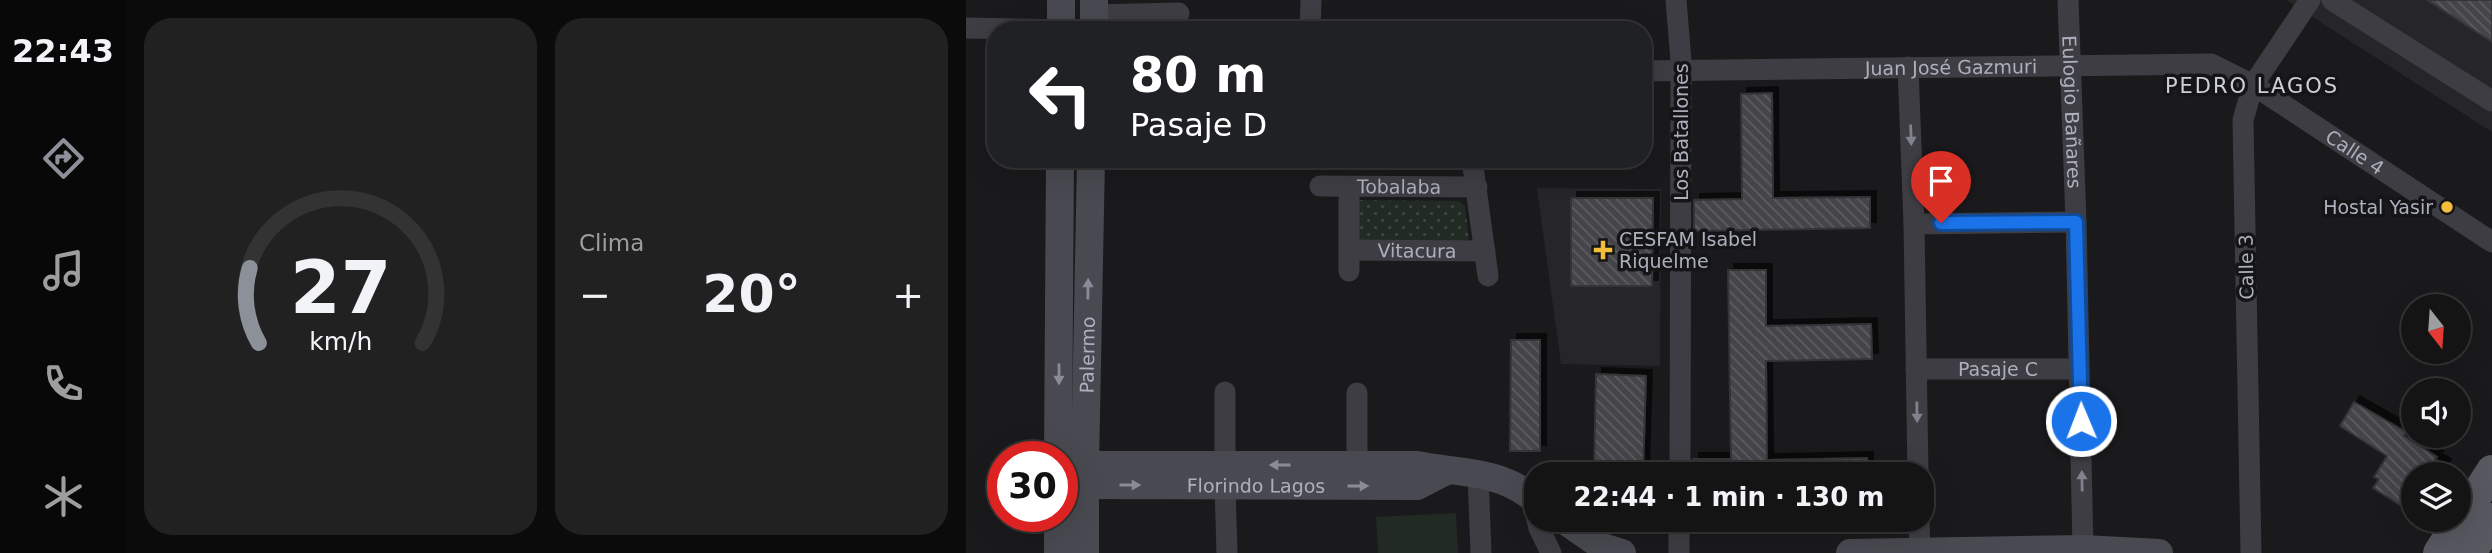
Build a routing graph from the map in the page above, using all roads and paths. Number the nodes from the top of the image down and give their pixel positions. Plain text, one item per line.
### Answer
1 (1061, 0) edge
2 (1311, 0) edge
3 (1676, 0) edge
4 (2068, 0) edge
5 (2310, 0) edge
6 (2332, 0) edge
7 (1179, 13) dead end
8 (1088, 19) edge
9 (1061, 21) edge
10 (1310, 21) edge
11 (966, 28) edge
12 (987, 28) edge
13 (2069, 65) junction
14 (1908, 67) junction
15 (1652, 71) edge
16 (1682, 71) junction
17 (2253, 85) junction
18 (2492, 101) edge
19 (1060, 168) edge
20 (1090, 168) edge
21 (1474, 168) edge
22 (1320, 186) dead end
23 (1349, 187) junction
24 (1477, 187) junction
25 (2076, 222) junction
26 (1914, 223) junction
27 (2492, 242) edge
28 (1485, 250) junction
29 (1488, 275) dead end
30 (1916, 369) junction
31 (2079, 369) junction
32 (1225, 392) dead end
33 (1357, 393) dead end
34 (1069, 441) edge
35 (1072, 441) edge
36 (1680, 462) edge
37 (1918, 462) edge
38 (1357, 465) junction
39 (1078, 471) edge
40 (1446, 471) junction
41 (2492, 471) edge
42 (1225, 475) junction
43 (1478, 475) junction
44 (1524, 497) edge
45 (1078, 515) edge
46 (2492, 519) edge
47 (1058, 532) edge
48 (1541, 532) edge
49 (1581, 532) edge
50 (1679, 532) edge
51 (1919, 532) edge
52 (2083, 549) junction
53 (2116, 551) edge
54 (1920, 552) edge
55 (1058, 553) edge
56 (1085, 553) edge
57 (1227, 553) edge
58 (1481, 553) edge
59 (1551, 553) edge
60 (1622, 553) edge
61 (1679, 553) edge
62 (1850, 553) edge
63 (2159, 553) edge
64 (2251, 553) edge
65 (2439, 553) edge
66 (2470, 553) edge

1 - 9 street
2 - 10 street
3 - 16 street, Los Batallones
4 - 13 street, Eulogio Bañares
5 - 17 street, Calle 3
6 - 18 street
7 - 8 street
11 - 12 street
13 - 14 street, Juan José Gazmuri
13 - 17 street, Juan José Gazmuri
13 - 25 street, Eulogio Bañares
14 - 16 street, Juan José Gazmuri
14 -> 26 street
15 - 16 street, Juan José Gazmuri
16 - 36 street, Los Batallones
17 - 27 street, Calle 4
17 - 64 street, Calle 3
19 -> 34 street, Palermo
35 -> 20 street, Palermo
21 - 24 street
22 - 23 street, Tobalaba
23 - 24 street, Tobalaba
23 - 28 street, Vitacura
24 - 28 street
25 - 26 street
25 - 31 street, Eulogio Bañares
26 - 30 street
28 - 29 street
30 - 31 street, Pasaje C
30 -> 37 street
52 -> 31 street, Eulogio Bañares
32 - 42 street
33 - 38 street
38 - 40 street, Florindo Lagos
38 -> 42 street, Florindo Lagos
39 - 42 street, Florindo Lagos
42 -> 40 street, Florindo Lagos
40 - 43 street, Florindo Lagos
41 - 65 main road
42 - 57 street
43 - 44 street, Florindo Lagos
43 - 58 street
45 - 56 street, Palermo
46 - 66 main road
47 - 55 street
48 - 59 street, Florindo Lagos
49 - 60 street
50 - 61 street
51 - 54 street
52 - 53 street
52 - 54 street
53 - 63 street
54 - 62 street

